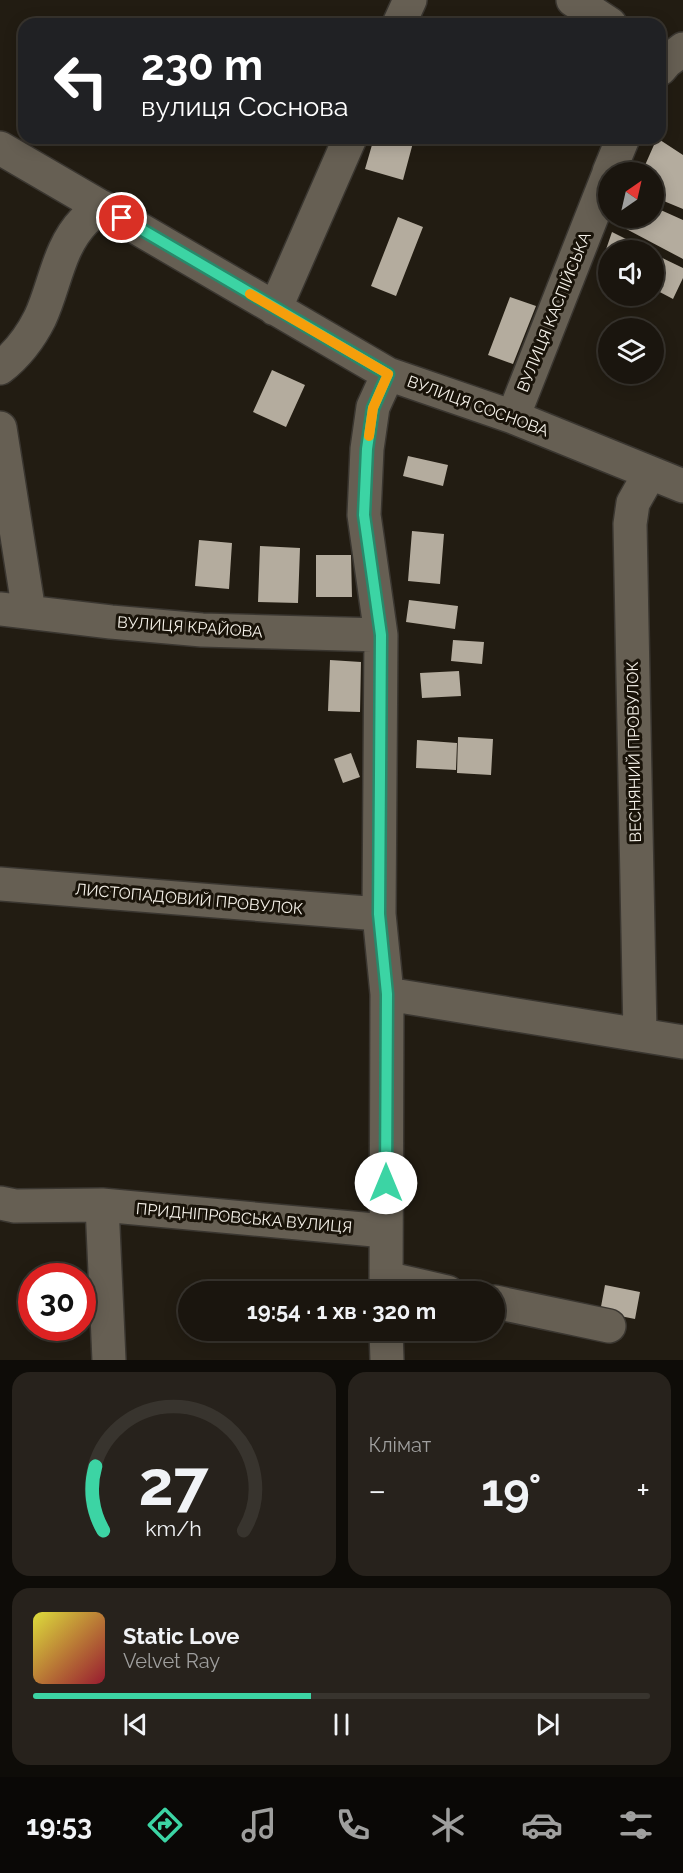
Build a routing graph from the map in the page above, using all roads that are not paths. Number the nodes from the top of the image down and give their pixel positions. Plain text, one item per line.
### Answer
1 (410, 0) edge
2 (573, 0) edge
3 (402, 18) edge
4 (601, 18) edge
5 (347, 144) edge
6 (621, 144) edge
7 (0, 148) edge
8 (613, 162) edge
9 (598, 201) edge
10 (102, 207) junction
11 (275, 309) junction
12 (0, 368) edge
13 (388, 374) junction
14 (513, 417) junction
15 (0, 428) edge
16 (650, 473) junction
17 (683, 486) edge
18 (14, 610) edge
19 (381, 635) junction
20 (0, 884) edge
21 (379, 914) junction
22 (387, 994) junction
23 (640, 1034) junction
24 (683, 1041) edge
25 (0, 1203) edge
26 (102, 1205) junction
27 (385, 1231) junction
28 (386, 1281) edge
29 (505, 1304) edge
30 (609, 1326) dead end
31 (386, 1341) edge
32 (109, 1360) edge
33 (387, 1360) edge

1 - 3 street
2 - 4 street
5 - 11 street
6 - 8 street, ВУЛИЦЯ КАСПІЙСЬКА
7 - 10 street, ВУЛИЦЯ СОСНОВА
9 - 14 street, ВУЛИЦЯ КАСПІЙСЬКА
10 - 11 street, ВУЛИЦЯ СОСНОВА
10 - 12 street
11 - 13 street, ВУЛИЦЯ СОСНОВА
13 - 14 street, ВУЛИЦЯ СОСНОВА
13 - 19 street
14 - 16 street, ВУЛИЦЯ СОСНОВА
15 - 18 street
16 - 17 street, ВУЛИЦЯ СОСНОВА
16 - 23 street, ВЕСНЯНИЙ ПРОВУЛОК
18 - 19 street, ВУЛИЦЯ КРАЙОВА
19 - 21 street
20 - 21 street, ЛИСТОПАДОВИЙ ПРОВУЛОК
21 - 22 street
22 - 23 street
22 - 27 street
23 - 24 street
25 - 26 street, ПРИДНІПРОВСЬКА ВУЛИЦЯ
26 - 27 street, ПРИДНІПРОВСЬКА ВУЛИЦЯ
26 - 32 street
27 - 28 street
29 - 30 street
31 - 33 street

